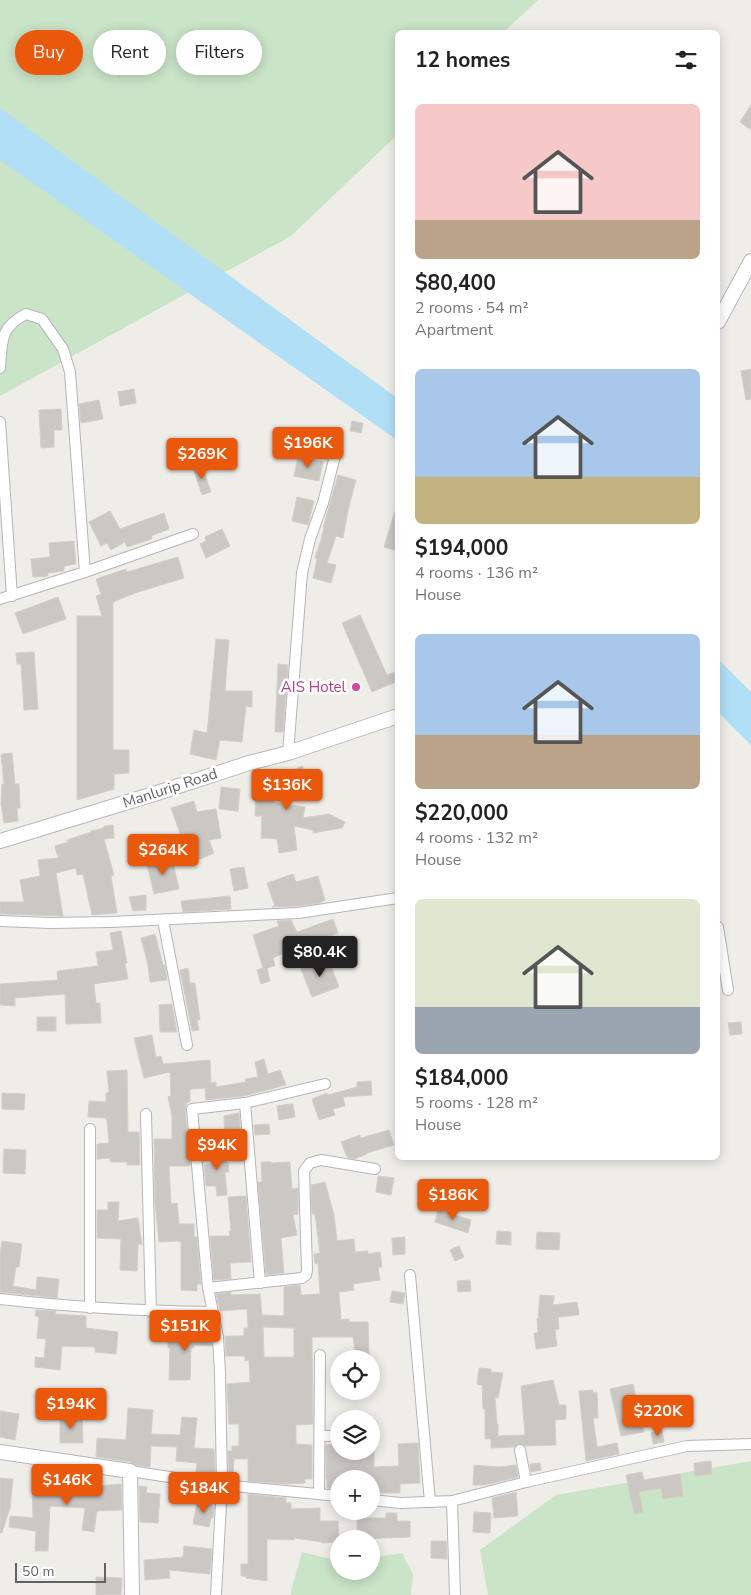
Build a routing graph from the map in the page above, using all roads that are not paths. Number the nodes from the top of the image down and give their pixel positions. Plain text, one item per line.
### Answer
1 (751, 260) edge
2 (720, 318) edge
3 (0, 368) edge
4 (0, 422) edge
5 (335, 456) dead end
6 (193, 534) dead end
7 (85, 572) junction
8 (12, 596) junction
9 (0, 600) edge
10 (395, 717) edge
11 (288, 753) junction
12 (0, 841) edge
13 (395, 898) edge
14 (163, 920) junction
15 (0, 921) edge
16 (720, 940) edge
17 (728, 990) dead end
18 (187, 1045) dead end
19 (325, 1084) dead end
20 (245, 1103) junction
21 (146, 1114) dead end
22 (90, 1129) dead end
23 (375, 1169) dead end
24 (410, 1275) dead end
25 (260, 1284) junction
26 (208, 1288) junction
27 (0, 1299) edge
28 (90, 1308) junction
29 (151, 1312) junction
30 (212, 1312) junction
31 (320, 1355) dead end
32 (320, 1436) junction
33 (330, 1436) edge
34 (751, 1444) edge
35 (520, 1450) dead end
36 (0, 1452) edge
37 (130, 1471) junction
38 (526, 1482) junction
39 (222, 1485) junction
40 (319, 1494) junction
41 (330, 1495) edge
42 (380, 1501) edge
43 (452, 1501) junction
44 (430, 1502) junction
45 (132, 1595) edge
46 (216, 1595) edge
47 (455, 1595) edge

1 - 2 main road
3 - 7 street
4 - 8 street
5 - 11 street
6 - 7 street
7 - 8 street
8 - 9 street
10 - 11 main road, Manlurip Road
11 - 12 main road, Manlurip Road
13 - 14 street
14 - 15 street
14 - 18 street
16 - 17 street
19 - 20 street
20 - 25 street
20 - 26 street
21 - 29 street
22 - 28 street
23 - 25 street
24 - 44 street
25 - 26 street
26 - 30 street
27 - 28 street
28 - 29 street
29 - 30 street
30 - 39 street
31 - 32 street
32 - 33 street
32 - 40 street
34 - 38 street
35 - 38 street
36 - 37 main road
37 - 39 street
37 - 45 main road
38 - 43 street
39 - 40 street
39 - 46 street
40 - 41 street
42 - 44 street
43 - 44 street
43 - 47 street

